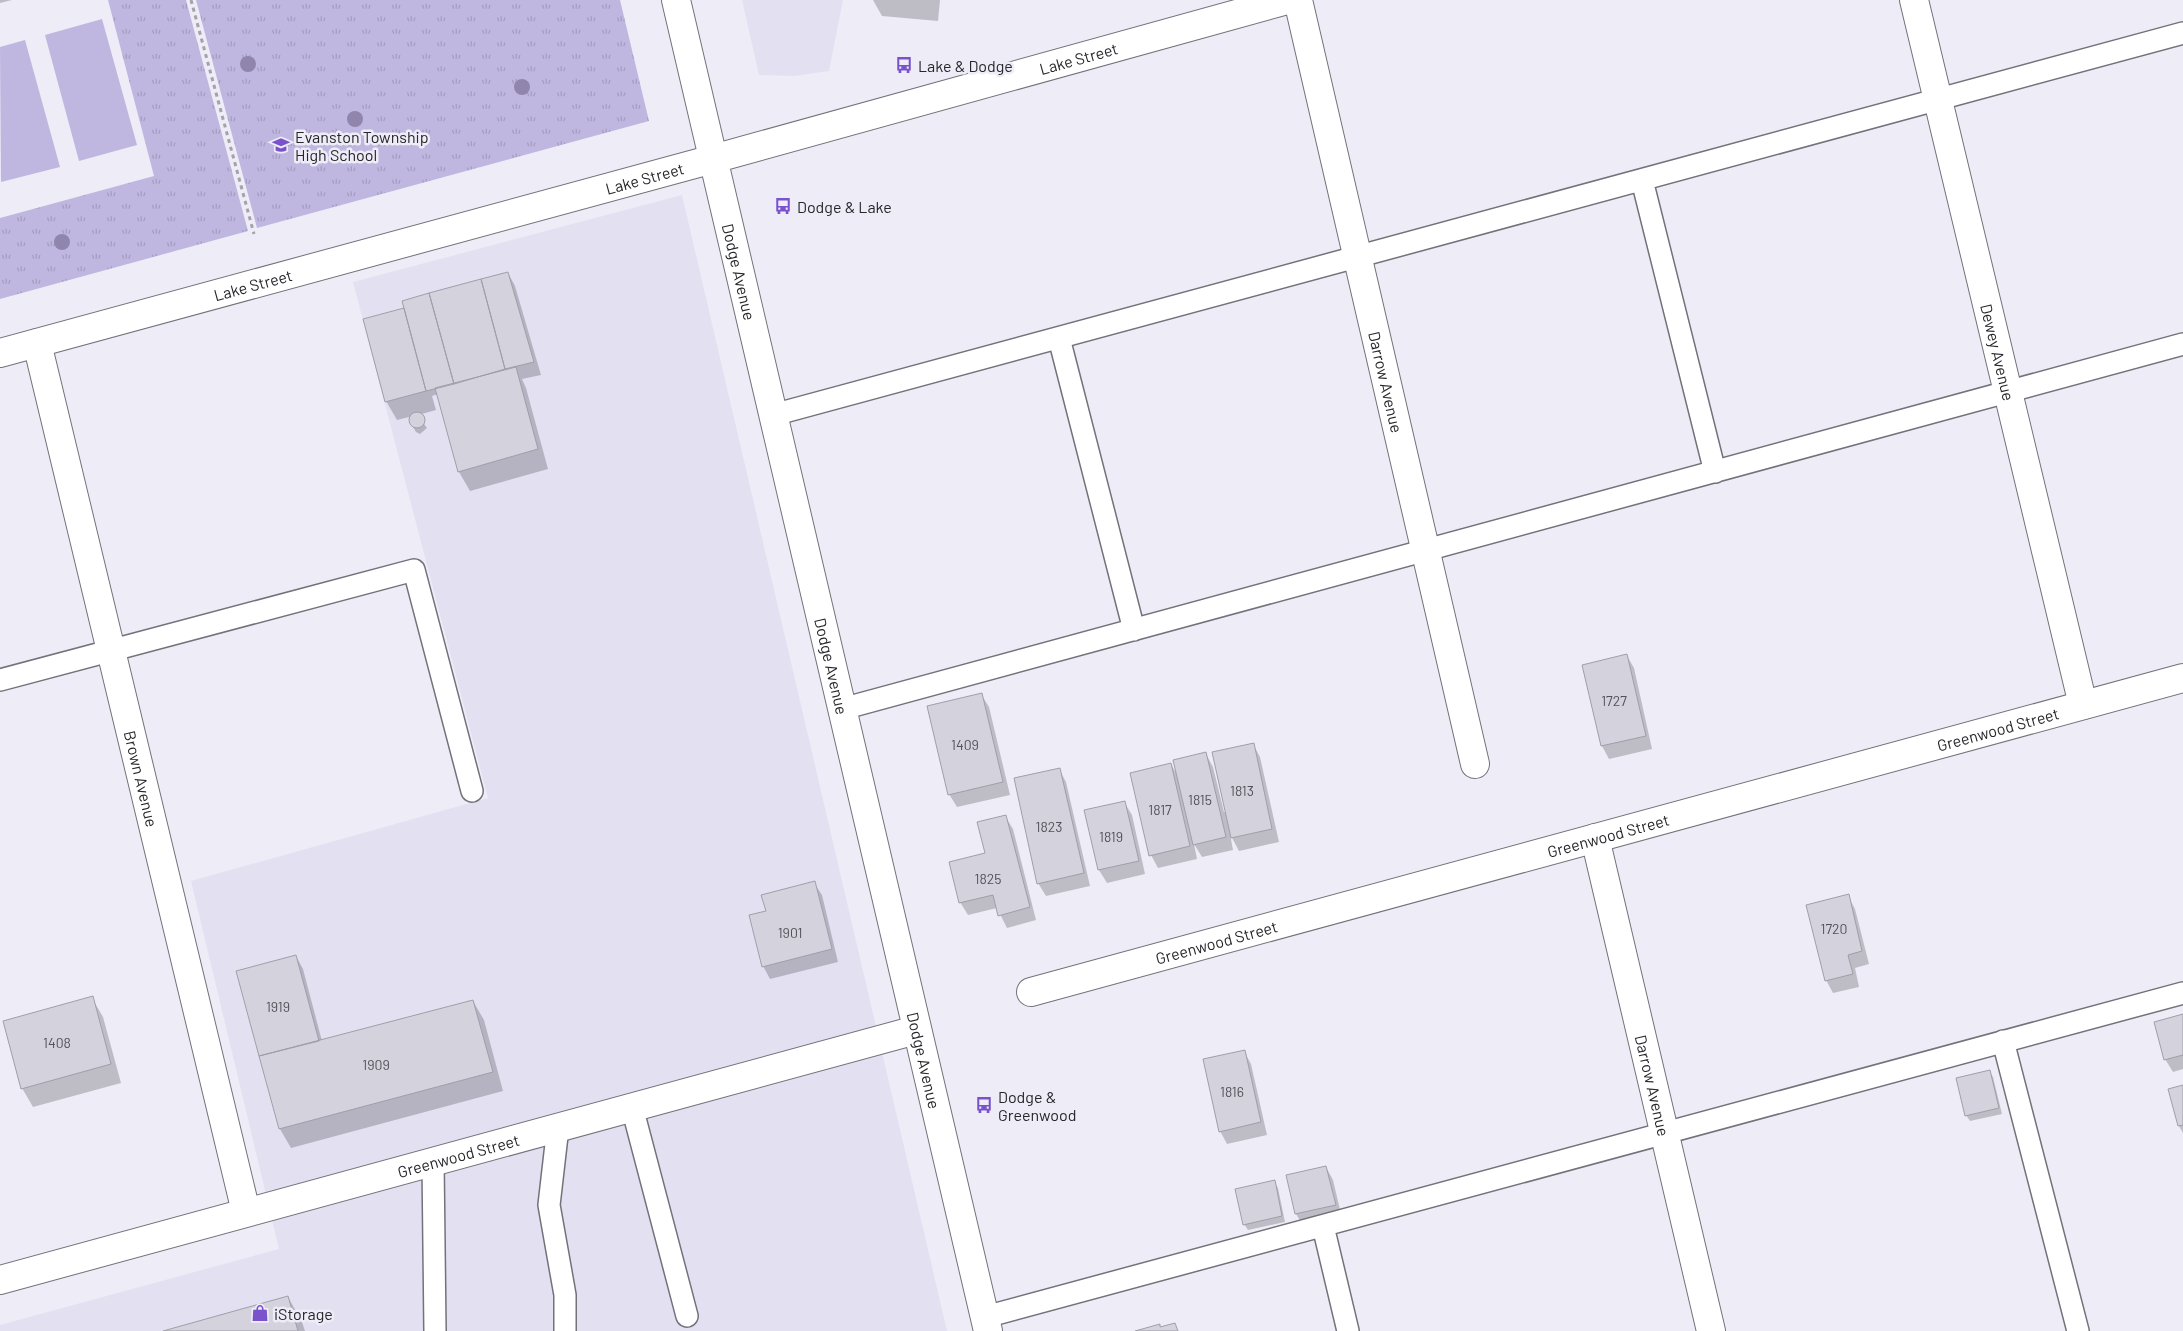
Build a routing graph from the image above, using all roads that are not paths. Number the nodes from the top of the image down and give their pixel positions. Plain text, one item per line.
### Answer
1 (676, 0) edge
2 (1287, 0) edge
3 (1298, 0) edge
4 (1914, 0) edge
5 (2183, 33) edge
6 (1938, 100) junction
7 (713, 159) junction
8 (1642, 180) junction
9 (1358, 258) junction
10 (1059, 338) junction
11 (37, 344) junction
12 (2183, 344) edge
13 (0, 353) edge
14 (2008, 392) junction
15 (773, 415) junction
16 (1715, 472) junction
17 (1426, 551) junction
18 (1134, 630) junction
19 (111, 650) junction
20 (2183, 678) edge
21 (0, 680) edge
22 (2083, 706) junction
23 (842, 709) junction
24 (1475, 764) dead end
25 (472, 791) dead end
26 (1595, 838) junction
27 (1031, 992) dead end
28 (2183, 993) edge
29 (916, 1030) junction
30 (2004, 1042) junction
31 (632, 1107) junction
32 (558, 1127) junction
33 (1665, 1134) junction
34 (433, 1162) junction
35 (246, 1212) junction
36 (1322, 1226) junction
37 (0, 1280) edge
38 (687, 1316) dead end
39 (987, 1324) edge
40 (435, 1331) edge
41 (565, 1331) edge
42 (1348, 1331) edge
43 (1711, 1331) edge
44 (2078, 1331) edge

1 - 7 street, Dodge Avenue
2 - 7 street, Lake Street
3 - 9 street, Darrow Avenue
4 - 6 street, Dewey Avenue
5 - 6 lane
6 - 8 lane
6 - 14 street, Dewey Avenue
7 - 11 street, Lake Street
7 - 15 street, Dodge Avenue
8 - 9 lane
8 - 16 lane
9 - 10 lane
9 - 17 street, Darrow Avenue
10 - 15 lane
10 - 18 lane
11 - 13 street, Lake Street
11 - 19 street, Brown Avenue
12 - 14 lane
14 - 16 lane
14 - 22 street, Dewey Avenue
15 - 23 street, Dodge Avenue
16 - 17 lane
17 - 18 lane
17 - 24 street, Darrow Avenue
18 - 23 lane
19 - 21 lane
19 - 25 lane
19 - 35 street, Brown Avenue
20 - 22 street, Greenwood Street
22 - 26 street, Greenwood Street
23 - 29 street, Dodge Avenue
26 - 27 street, Greenwood Street
26 - 33 street, Darrow Avenue
28 - 30 lane
29 - 31 street, Greenwood Street
29 - 39 street, Dodge Avenue
30 - 33 lane
30 - 44 lane
31 - 32 street, Greenwood Street
31 - 38 lane
32 - 34 street, Greenwood Street
32 - 41 lane
33 - 36 lane
33 - 43 street, Darrow Avenue
34 - 35 street, Greenwood Street
34 - 40 lane
35 - 37 street, Greenwood Street
36 - 39 lane
36 - 42 lane

